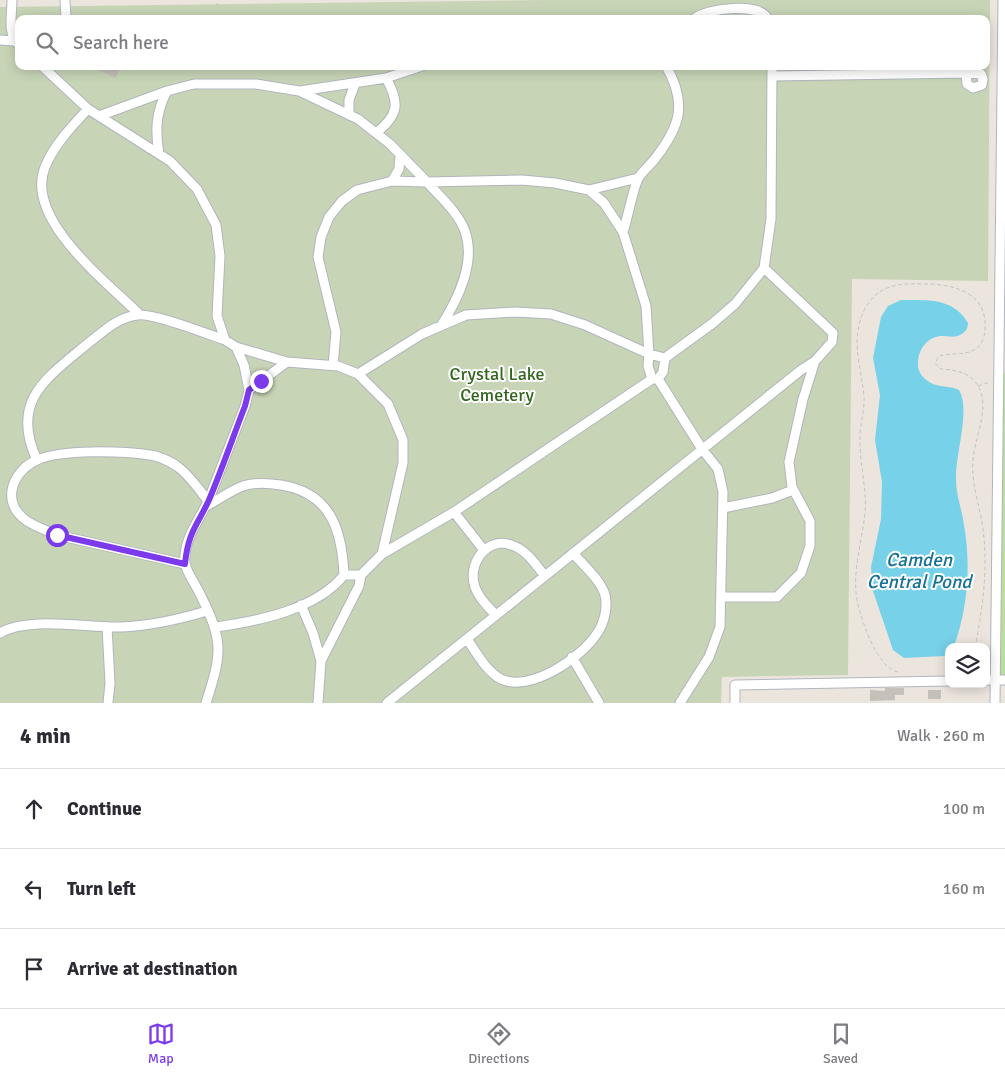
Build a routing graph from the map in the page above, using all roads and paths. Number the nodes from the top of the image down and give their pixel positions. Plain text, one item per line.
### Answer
1 (12, 0) edge
2 (65, 0) edge
3 (1003, 0) edge
4 (217, 3) dead end
5 (220, 5) dead end
6 (66, 15) edge
7 (702, 15) edge
8 (764, 15) edge
9 (0, 40) edge
10 (15, 40) edge
11 (15, 43) edge
12 (1003, 47) edge
13 (46, 70) edge
14 (410, 70) edge
15 (668, 70) edge
16 (772, 70) edge
17 (966, 73) dead end
18 (772, 76) junction
19 (386, 78) junction
20 (356, 84) junction
21 (167, 90) junction
22 (299, 91) junction
23 (88, 109) junction
24 (1003, 114) edge
25 (349, 115) junction
26 (99, 116) junction
27 (376, 133) junction
28 (159, 154) junction
29 (400, 155) junction
30 (1003, 176) edge
31 (638, 178) junction
32 (392, 181) junction
33 (427, 182) junction
34 (588, 190) junction
35 (623, 232) junction
36 (1003, 242) edge
37 (764, 268) junction
38 (1002, 306) edge
39 (139, 314) junction
40 (441, 326) junction
41 (225, 340) junction
42 (236, 347) junction
43 (648, 354) junction
44 (665, 358) junction
45 (815, 361) junction
46 (287, 362) junction
47 (333, 365) junction
48 (1002, 373) edge
49 (358, 374) junction
50 (655, 379) junction
51 (991, 382) dead end
52 (978, 386) junction
53 (249, 390) junction
54 (702, 450) junction
55 (37, 460) junction
56 (794, 490) junction
57 (207, 504) junction
58 (723, 508) junction
59 (454, 512) junction
60 (1001, 530) edge
61 (483, 549) junction
62 (573, 553) junction
63 (382, 554) junction
64 (185, 564) junction
65 (344, 575) junction
66 (361, 575) junction
67 (545, 576) junction
68 (722, 596) junction
69 (301, 605) junction
70 (207, 611) junction
71 (496, 615) junction
72 (107, 627) junction
73 (216, 628) junction
74 (0, 633) edge
75 (467, 639) junction
76 (976, 643) edge
77 (572, 657) junction
78 (321, 661) junction
79 (899, 673) dead end
80 (996, 680) edge
81 (945, 681) edge
82 (108, 703) edge
83 (206, 703) edge
84 (318, 703) edge
85 (386, 703) edge
86 (599, 703) edge
87 (680, 703) edge
88 (735, 703) edge
89 (995, 703) edge

1 - 10 street
2 - 6 street
3 - 12 street
4 - 5 path
7 - 8 street
9 - 11 street
12 - 24 street
13 - 23 street
14 - 19 street
15 - 31 street
16 - 18 street
17 - 18 street
18 - 37 street
19 - 20 street
19 - 27 street
20 - 22 street
20 - 25 street
21 - 22 street
21 - 26 street
21 - 28 street
22 - 25 street
23 - 26 street
23 - 39 street
24 - 30 street
25 - 27 street
26 - 28 street
27 - 29 street
28 - 41 street
29 - 32 street
29 - 33 street
30 - 36 street
31 - 34 street
31 - 35 street
32 - 33 street
32 - 47 street
33 - 34 street
33 - 40 street
34 - 35 street
35 - 43 street
36 - 38 street
37 - 44 street
37 - 45 street
38 - 48 street
39 - 41 street
39 - 55 street
40 - 43 street
40 - 49 street
41 - 42 street
42 - 46 street
42 - 53 street
43 - 44 street
43 - 50 street
44 - 50 street
45 - 54 street
45 - 56 street
46 - 47 street
46 - 53 street
47 - 49 street
48 - 60 street
49 - 63 street
50 - 54 street
50 - 59 street
51 - 52 path
52 - 76 path
52 - 79 path
53 - 57 street
54 - 58 street
54 - 62 street
55 - 57 street
55 - 64 street
56 - 58 street
56 - 68 street
57 - 64 street
57 - 65 street
58 - 68 street
59 - 61 street
59 - 63 street
60 - 80 street
61 - 67 street
61 - 71 street
62 - 67 street
62 - 77 street
63 - 66 street
64 - 70 street
65 - 66 street
65 - 69 street
66 - 78 street
67 - 71 street
68 - 87 street
69 - 73 street
69 - 78 street
70 - 72 street
70 - 73 street
71 - 75 street
72 - 74 street
72 - 82 street
73 - 83 street
75 - 77 street
75 - 85 street
77 - 86 street
78 - 84 street
80 - 89 street
81 - 88 street

